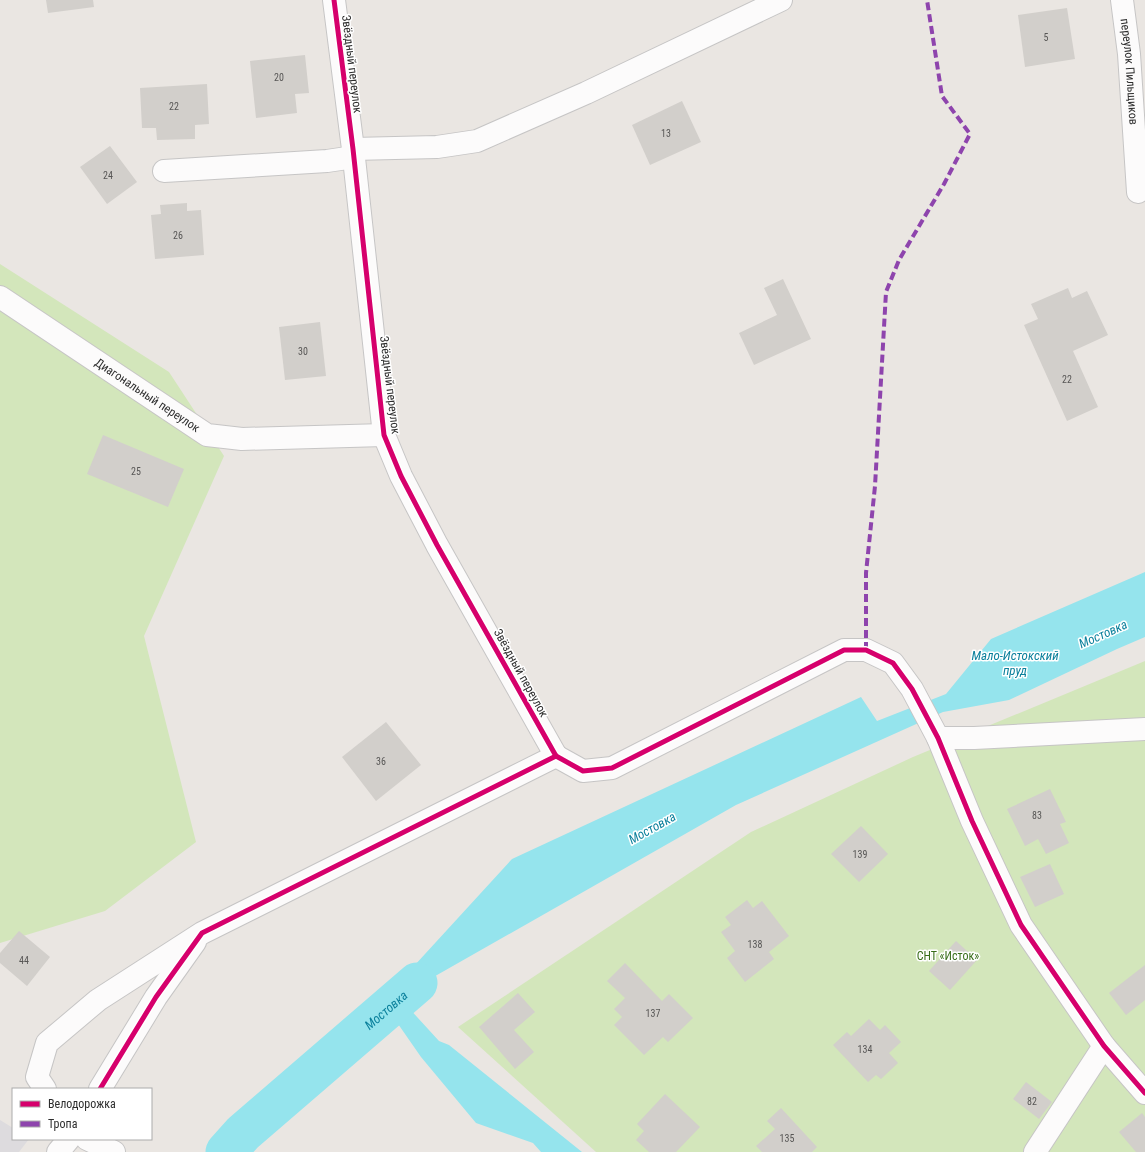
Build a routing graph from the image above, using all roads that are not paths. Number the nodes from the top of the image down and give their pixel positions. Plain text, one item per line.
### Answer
1 (334, 0) edge
2 (781, 0) edge
3 (1122, 0) edge
4 (353, 153) junction
5 (164, 170) dead end
6 (1138, 192) dead end
7 (0, 297) edge
8 (384, 435) junction
9 (1145, 729) edge
10 (934, 732) junction
11 (556, 756) junction
12 (202, 933) junction
13 (1104, 1046) junction
14 (44, 1088) edge
15 (101, 1088) edge
16 (1145, 1093) edge
17 (68, 1140) edge
18 (89, 1140) edge
19 (58, 1152) edge
20 (114, 1152) edge
21 (1035, 1152) edge

1 - 4 street, Звёздный переулок
2 - 4 street
3 - 6 street, переулок Пильщиков
4 - 5 street
4 - 8 street, Звёздный переулок
7 - 8 street, Диагональный переулок
8 - 11 street, Звёздный переулок
9 - 10 street
10 - 11 street
10 - 13 street
11 - 12 street
12 - 14 street
12 - 15 street
13 - 16 street
13 - 21 street
17 - 19 street
18 - 20 street

